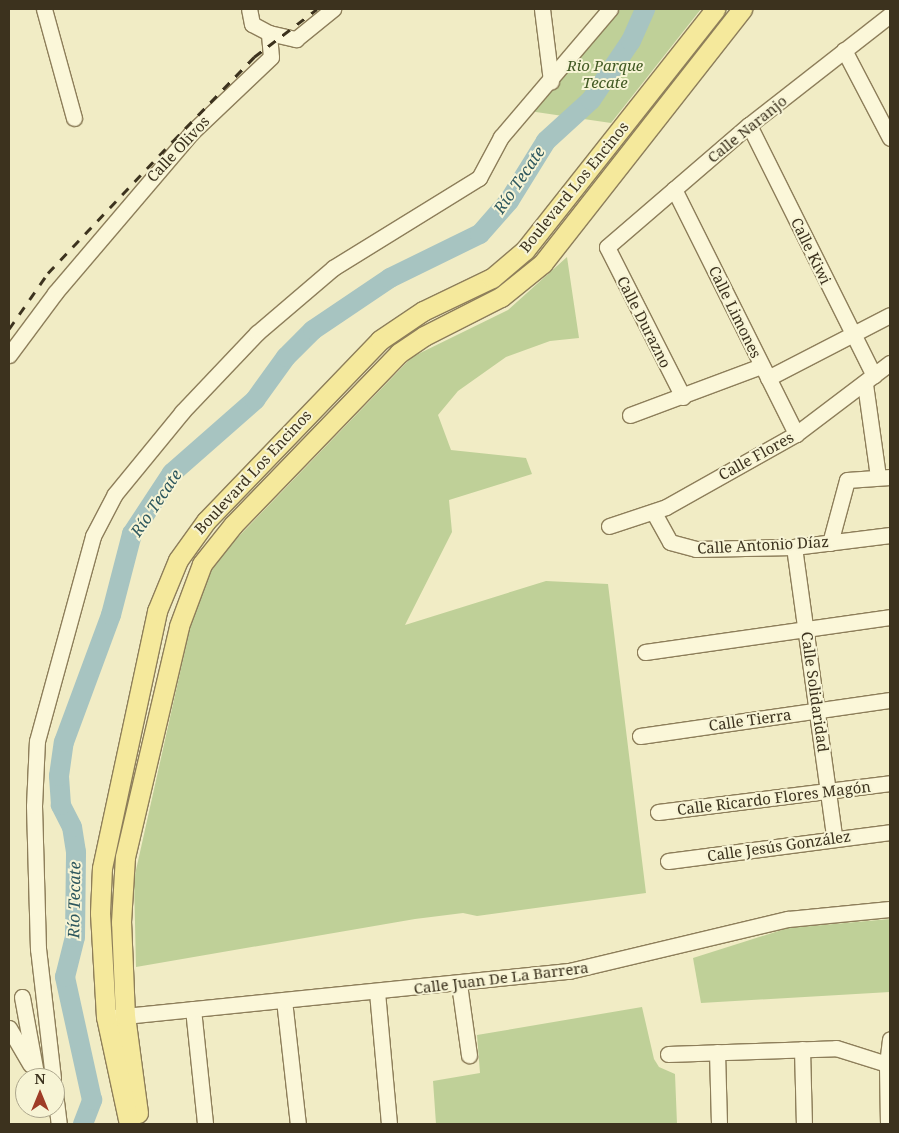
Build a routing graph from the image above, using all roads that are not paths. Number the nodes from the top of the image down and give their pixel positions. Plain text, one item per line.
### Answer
1 (44, 9) edge
2 (249, 9) edge
3 (334, 9) edge
4 (542, 9) edge
5 (610, 9) edge
6 (715, 9) edge
7 (742, 9) edge
8 (890, 15) edge
9 (269, 33) junction
10 (296, 39) junction
11 (844, 50) junction
12 (271, 57) junction
13 (551, 81) junction
14 (74, 118) dead end
15 (750, 125) junction
16 (890, 138) edge
17 (581, 183) junction
18 (674, 189) junction
19 (599, 195) junction
20 (607, 247) joint
21 (890, 315) edge
22 (853, 336) junction
23 (9, 355) edge
24 (890, 363) edge
25 (765, 372) junction
26 (870, 380) junction
27 (683, 397) junction
28 (630, 415) dead end
29 (796, 434) junction
30 (884, 477) edge
31 (654, 512) junction
32 (610, 526) dead end
33 (890, 535) edge
34 (830, 543) junction
35 (794, 547) junction
36 (890, 617) edge
37 (806, 630) junction
38 (645, 652) dead end
39 (890, 700) edge
40 (816, 710) junction
41 (640, 736) dead end
42 (890, 783) edge
43 (828, 792) junction
44 (658, 812) dead end
45 (890, 832) edge
46 (834, 837) junction
47 (668, 861) dead end
48 (890, 909) edge
49 (459, 984) junction
50 (377, 992) junction
51 (43, 994) junction
52 (15, 998) edge
53 (284, 1000) junction
54 (193, 1009) junction
55 (115, 1016) junction
56 (9, 1028) edge
57 (890, 1039) edge
58 (802, 1049) junction
59 (717, 1052) junction
60 (469, 1054) dead end
61 (668, 1054) dead end
62 (888, 1065) edge
63 (33, 1068) edge
64 (35, 1068) edge
65 (52, 1068) edge
66 (129, 1124) edge
67 (140, 1124) edge
68 (205, 1124) edge
69 (298, 1124) edge
70 (389, 1124) edge
71 (719, 1124) edge
72 (804, 1124) edge
73 (888, 1124) edge

1 - 14 street
2 - 9 street
3 - 10 street, Calle Olivos
4 - 13 street
5 - 13 street
6 - 17 main road, Boulevard Los Encinos
7 - 19 main road, Boulevard Los Encinos
8 - 11 street, Calle Naranjo
9 - 10 street
9 - 12 street
10 - 12 street, Calle Olivos
11 - 15 street, Calle Naranjo
11 - 16 street
12 - 23 street, Calle Olivos
13 - 51 street
15 - 18 street, Calle Naranjo
15 - 22 street, Calle Kiwi
17 - 19 main road
17 - 55 main road, Boulevard Los Encinos
18 - 20 street, Calle Naranjo
18 - 25 street, Calle Limones
19 - 55 main road, Boulevard Los Encinos
20 - 27 street, Calle Durazno
21 - 22 street
22 - 25 street
22 - 26 street, Calle Kiwi
24 - 26 street, Calle Flores
25 - 27 street
25 - 29 street, Calle Limones
26 - 29 street, Calle Flores
26 - 30 street, Calle Kiwi
27 - 28 street
29 - 31 street, Calle Flores
30 - 34 street
31 - 32 street, Calle Flores
31 - 35 street, Calle Antonio Díaz
33 - 34 street, Calle Antonio Díaz
34 - 35 street, Calle Antonio Díaz
35 - 37 street, Calle Solidaridad
36 - 37 street
37 - 38 street
37 - 40 street, Calle Solidaridad
39 - 40 street, Calle Tierra
40 - 41 street, Calle Tierra
40 - 43 street, Calle Solidaridad
42 - 43 street, Calle Ricardo Flores Magón
43 - 44 street, Calle Ricardo Flores Magón
43 - 46 street, Calle Solidaridad
45 - 46 street, Calle Jesús González
46 - 47 street, Calle Jesús González
48 - 49 street, Calle Juan De La Barrera
49 - 50 street, Calle Juan De La Barrera
49 - 60 street
50 - 53 street, Calle Juan De La Barrera
50 - 70 street
51 - 52 street
51 - 65 street
52 - 64 street
53 - 54 street, Calle Juan De La Barrera
53 - 69 street
54 - 55 street, Calle Juan De La Barrera
54 - 68 street
55 - 66 main road, Boulevard Los Encinos
55 - 67 main road, Boulevard Los Encinos
56 - 63 street
57 - 62 street
58 - 59 street
58 - 62 street
58 - 72 street
59 - 61 street
59 - 71 street
62 - 73 street

